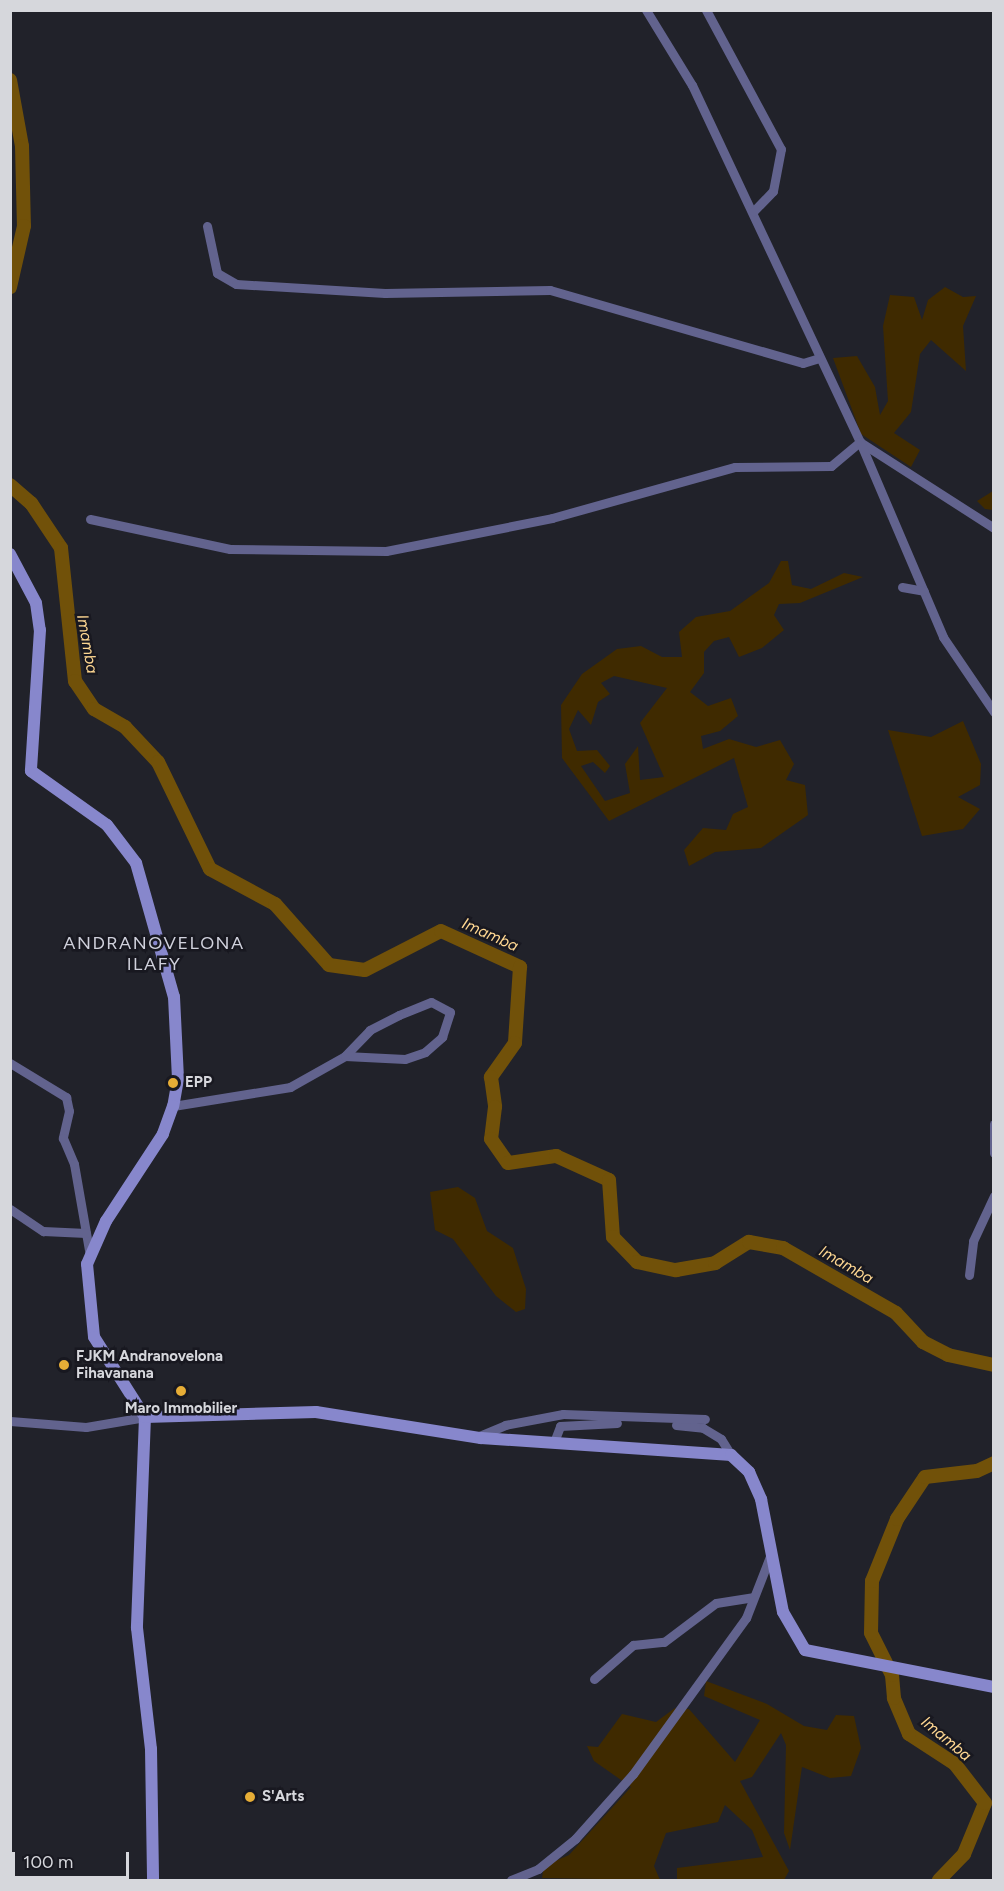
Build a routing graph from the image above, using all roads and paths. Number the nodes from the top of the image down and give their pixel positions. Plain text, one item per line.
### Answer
1 (646, 10) edge
2 (706, 10) edge
3 (754, 211) junction
4 (207, 226) dead end
5 (819, 358) junction
6 (860, 442) junction
7 (90, 519) dead end
8 (993, 528) edge
9 (10, 554) edge
10 (902, 587) dead end
11 (924, 591) junction
12 (993, 712) edge
13 (345, 1056) junction
14 (10, 1064) edge
15 (173, 1106) junction
16 (993, 1124) edge
17 (993, 1153) edge
18 (993, 1196) edge
19 (10, 1209) edge
20 (86, 1233) junction
21 (90, 1256) junction
22 (969, 1275) dead end
23 (145, 1417) junction
24 (705, 1419) dead end
25 (10, 1421) edge
26 (477, 1437) junction
27 (554, 1442) junction
28 (731, 1455) junction
29 (771, 1554) junction
30 (753, 1598) junction
31 (594, 1679) dead end
32 (993, 1687) edge
33 (153, 1881) edge
34 (511, 1881) edge

1 - 3 street
2 - 3 street
3 - 5 street
4 - 5 street
5 - 6 street
6 - 7 street
6 - 8 street
6 - 11 street
9 - 15 street
10 - 11 street
11 - 12 street
13 - 13 street
13 - 15 street
14 - 20 street
15 - 21 street
16 - 17 street
18 - 22 street
19 - 20 street
20 - 21 street
21 - 23 street
23 - 25 street
23 - 26 street
23 - 33 street
24 - 26 street
26 - 27 street
27 - 28 street
27 - 28 street
28 - 29 street
29 - 30 street
29 - 32 street
30 - 31 street
30 - 34 street

